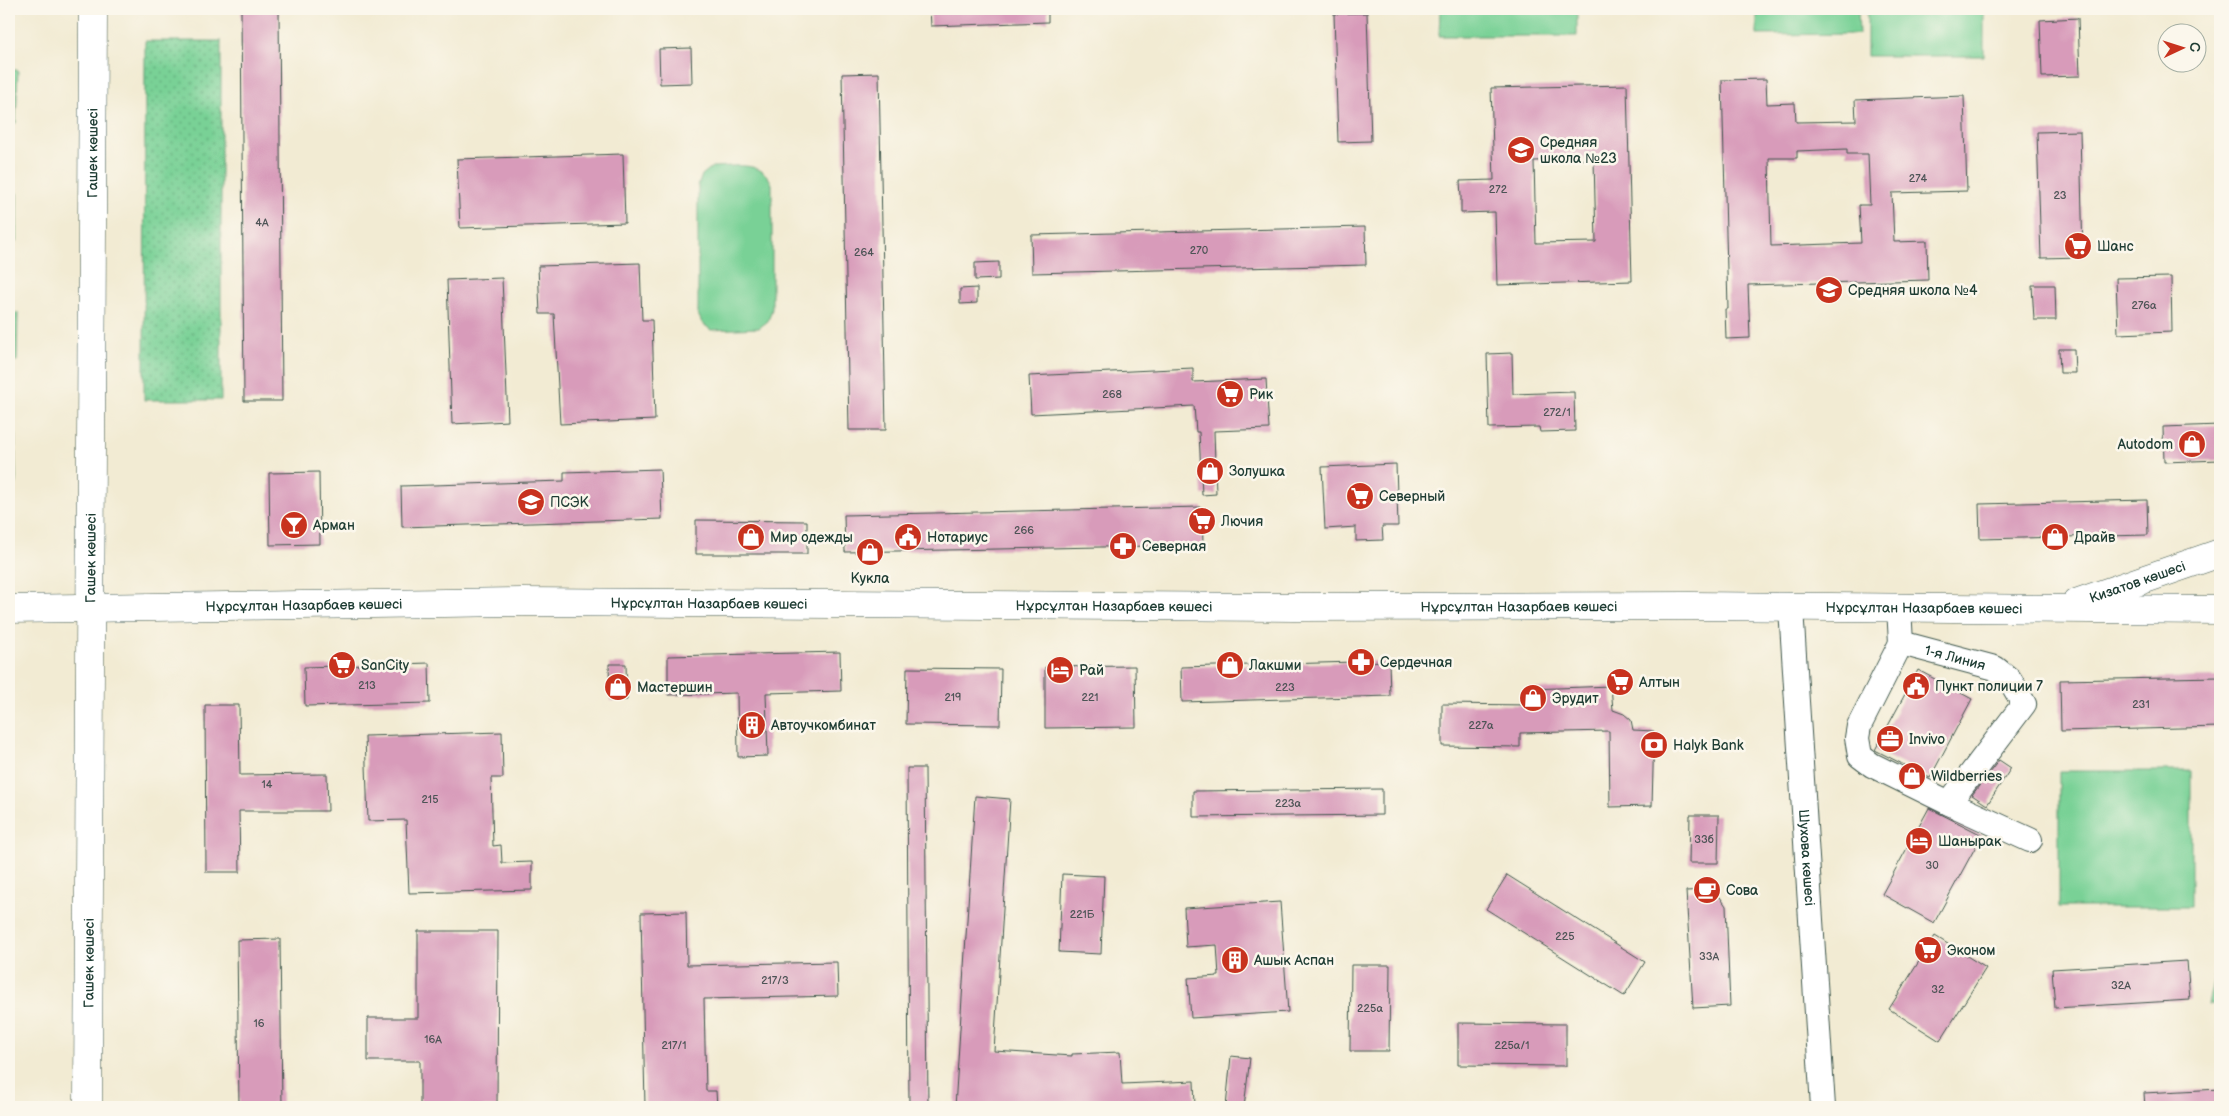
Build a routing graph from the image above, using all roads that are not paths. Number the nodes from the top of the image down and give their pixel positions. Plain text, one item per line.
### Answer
1 (93, 9) edge
2 (2220, 553) edge
3 (1899, 607) junction
4 (1791, 608) junction
5 (9, 609) edge
6 (90, 609) junction
7 (2055, 610) junction
8 (2220, 610) edge
9 (1901, 643) junction
10 (1949, 804) junction
11 (2030, 840) dead end
12 (88, 1107) edge
13 (1823, 1107) edge

1 - 6 main road, Гашек көшесі
2 - 7 main road, Кизатов көшесі
3 - 4 main road, Нұрсұлтан Назарбаев көшесі
3 - 7 main road, Нұрсұлтан Назарбаев көшесі
3 - 9 street
4 - 6 main road, Нұрсұлтан Назарбаев көшесі
4 - 13 street, Шухова көшесі
5 - 6 main road, Нұрсұлтан Назарбаев көшесі
6 - 12 main road, Гашек көшесі
7 - 8 main road, Нұрсұлтан Назарбаев көшесі
9 - 10 street
9 - 10 street, 1-я Линия
10 - 11 street

